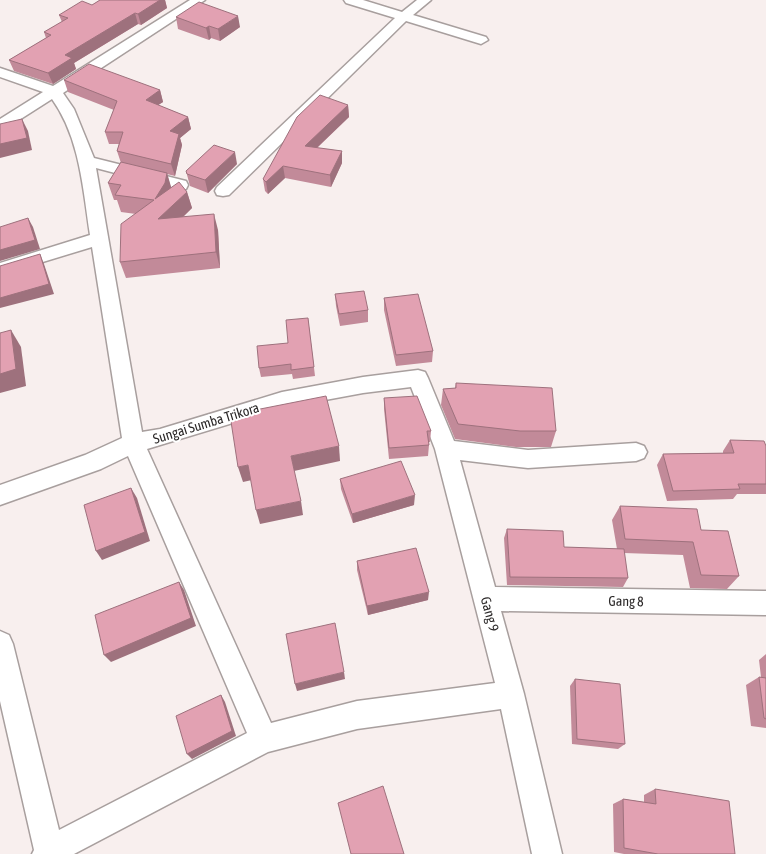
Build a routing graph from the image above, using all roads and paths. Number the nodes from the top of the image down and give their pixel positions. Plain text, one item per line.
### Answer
1 (199, 0) edge
2 (350, 0) edge
3 (425, 0) edge
4 (404, 16) junction
5 (481, 40) dead end
6 (0, 72) edge
7 (54, 91) junction
8 (0, 126) edge
9 (87, 162) junction
10 (180, 185) edge
11 (223, 191) dead end
12 (100, 238) junction
13 (0, 269) edge
14 (418, 378) joint
15 (133, 444) junction
16 (446, 449) junction
17 (636, 452) dead end
18 (0, 495) edge
19 (486, 599) junction
20 (766, 603) edge
21 (0, 644) edge
22 (511, 694) junction
23 (264, 739) junction
24 (48, 853) edge
25 (547, 854) edge

1 - 7 street
2 - 4 street
3 - 4 street
4 - 5 street
4 - 11 street
6 - 7 street
7 - 8 street
7 - 9 street
9 - 10 street
9 - 12 street
12 - 13 street
12 - 15 street
14 - 15 street, Sungai Sumba Trikora
14 - 16 street, Gang 9
15 - 18 street, Sungai Sumba Trikora
15 - 23 street
16 - 17 street
16 - 19 street, Gang 9
19 - 20 street, Gang 8
19 - 22 street, Gang 9
21 - 24 street
22 - 23 street
22 - 25 street, Gang 9
23 - 24 street

